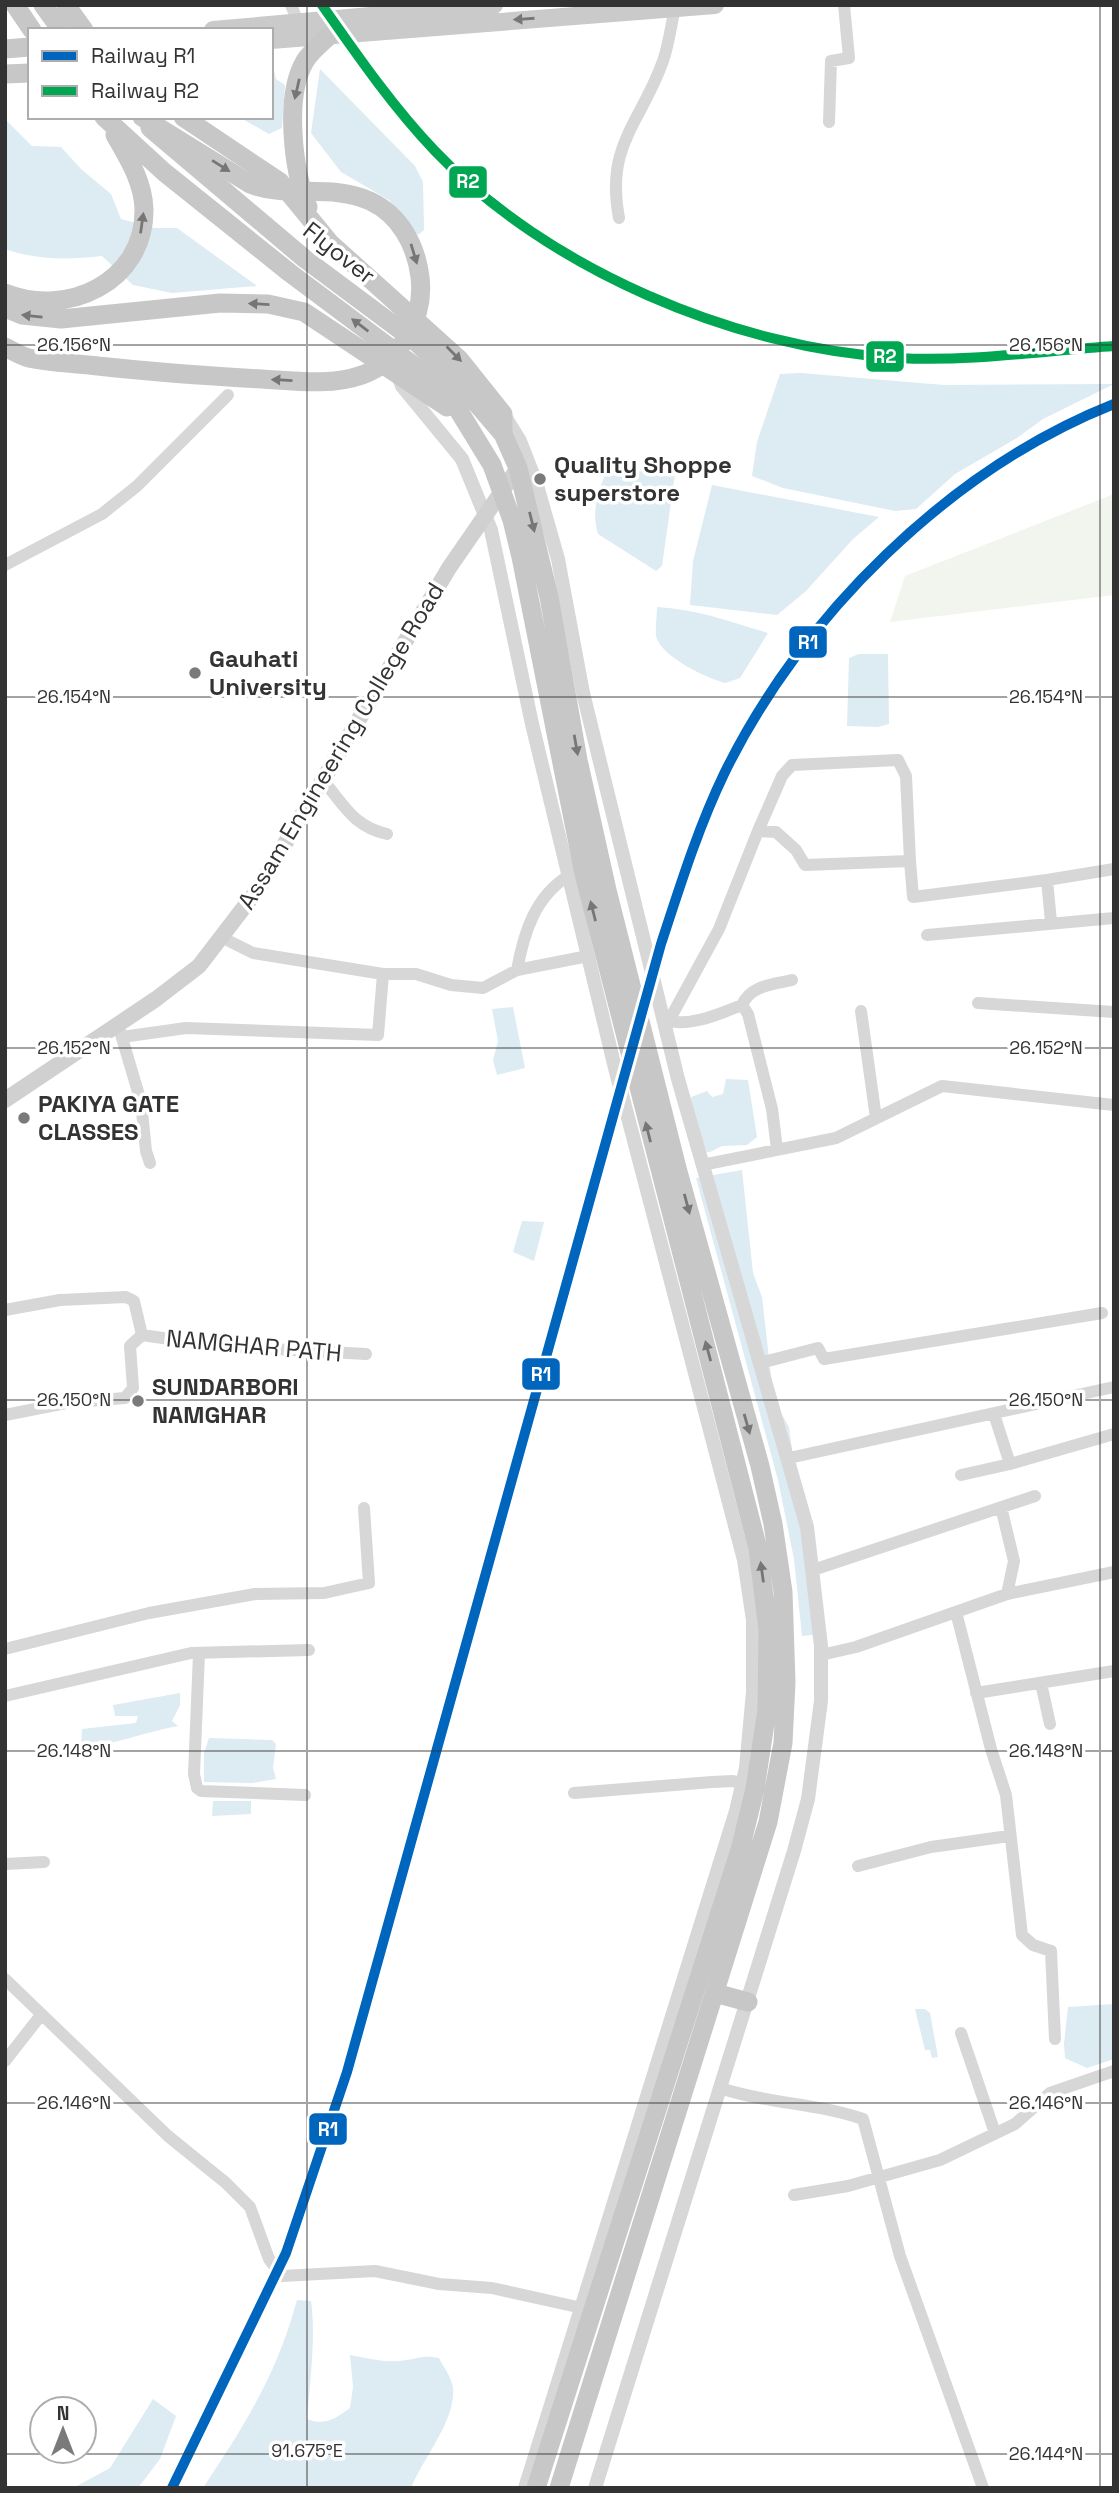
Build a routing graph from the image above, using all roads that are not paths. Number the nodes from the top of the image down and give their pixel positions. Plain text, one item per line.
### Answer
1 (15, 5) edge
2 (43, 5) edge
3 (66, 5) edge
4 (494, 5) edge
5 (715, 5) edge
6 (844, 5) edge
7 (675, 8) junction
8 (380, 9) edge
9 (294, 14) edge
10 (31, 28) edge
11 (60, 28) edge
12 (83, 28) edge
13 (223, 28) edge
14 (332, 33) junction
15 (273, 40) edge
16 (106, 119) edge
17 (143, 119) edge
18 (144, 119) edge
19 (186, 119) edge
20 (829, 122) dead end
21 (619, 218) dead end
22 (317, 228) junction
23 (5, 293) edge
24 (5, 308) edge
25 (5, 347) edge
26 (398, 374) junction
27 (228, 395) dead end
28 (503, 414) junction
29 (466, 419) junction
30 (503, 434) junction
31 (518, 468) junction
32 (503, 491) junction
33 (485, 517) junction
34 (5, 565) edge
35 (321, 778) junction
36 (758, 831) junction
37 (387, 834) dead end
38 (911, 861) junction
39 (1114, 869) edge
40 (568, 876) junction
41 (1046, 880) junction
42 (1114, 918) edge
43 (1051, 922) junction
44 (928, 935) dead end
45 (221, 937) junction
46 (588, 956) junction
47 (517, 970) junction
48 (383, 974) junction
49 (792, 980) dead end
50 (978, 1003) dead end
51 (742, 1005) junction
52 (861, 1011) dead end
53 (1114, 1012) edge
54 (667, 1025) junction
55 (120, 1030) junction
56 (5, 1100) edge
57 (1114, 1105) edge
58 (876, 1118) junction
59 (777, 1149) junction
60 (150, 1163) dead end
61 (702, 1165) junction
62 (5, 1310) edge
63 (1102, 1313) dead end
64 (142, 1335) junction
65 (366, 1354) dead end
66 (760, 1363) junction
67 (1114, 1387) edge
68 (994, 1414) junction
69 (5, 1415) edge
70 (1114, 1434) edge
71 (789, 1458) junction
72 (1010, 1464) junction
73 (961, 1475) dead end
74 (1035, 1496) dead end
75 (1000, 1507) junction
76 (364, 1508) dead end
77 (813, 1570) junction
78 (1114, 1572) edge
79 (1007, 1594) junction
80 (956, 1612) junction
81 (5, 1649) edge
82 (309, 1650) dead end
83 (199, 1654) junction
84 (821, 1655) junction
85 (1114, 1671) edge
86 (1041, 1683) junction
87 (976, 1693) junction
88 (5, 1696) edge
89 (1050, 1724) dead end
90 (743, 1784) junction
91 (574, 1793) dead end
92 (305, 1795) dead end
93 (1009, 1836) junction
94 (44, 1862) dead end
95 (5, 1864) edge
96 (858, 1866) dead end
97 (5, 1979) edge
98 (715, 1993) junction
99 (748, 2002) junction
100 (41, 2015) junction
101 (961, 2033) dead end
102 (1055, 2039) dead end
103 (5, 2061) edge
104 (1114, 2071) edge
105 (720, 2088) junction
106 (995, 2133) junction
107 (881, 2176) junction
108 (793, 2195) dead end
109 (582, 2308) junction
110 (525, 2488) edge
111 (536, 2488) edge
112 (559, 2488) edge
113 (594, 2488) edge
114 (984, 2488) edge

1 - 10 highway
2 - 11 highway
3 - 12 highway
4 - 8 main road
5 - 7 main road
6 - 20 street
7 -> 14 main road
7 - 21 street
8 - 9 main road
9 - 13 main road
14 - 15 main road
14 -> 22 highway
23 -> 16 highway
29 -> 16 highway, Flyover
17 - 30 highway, Flyover, bridge
18 -> 25 highway, bridge
19 - 22 highway
22 -> 28 highway
26 -> 24 highway
26 - 29 highway
26 - 33 street
27 - 34 street
28 - 30 highway
28 - 54 street
29 - 32 highway, Flyover
30 - 31 highway
31 - 32 main road, Assam Engineering College Road
31 -> 98 highway
32 - 33 main road, Assam Engineering College Road
111 -> 32 highway, Flyover
33 - 35 main road, Assam Engineering College Road
33 - 40 street
35 - 37 street
35 - 45 main road, Assam Engineering College Road
36 - 38 street
36 - 38 street
36 - 54 street
38 - 41 street
39 - 41 street
40 - 46 street
40 - 47 street
41 - 43 street
42 - 43 street
43 - 44 street
45 - 48 street
45 - 55 main road, Assam Engineering College Road
46 - 47 street
46 - 90 street
47 - 48 street
48 - 55 street
49 - 51 street
50 - 53 street
51 - 54 street
51 - 59 street
52 - 58 street
54 - 61 street
55 - 56 main road, Assam Engineering College Road
55 - 60 street
57 - 58 street
58 - 59 street
59 - 61 street
61 - 66 street
62 - 64 street, NAMGHAR PATH
63 - 66 street
64 - 65 street, NAMGHAR PATH
64 - 69 street
66 - 71 street
67 - 68 street
68 - 71 street
68 - 72 street
70 - 72 street
71 - 77 street
72 - 73 street
74 - 75 street
75 - 77 street
75 - 79 street
76 - 81 street
77 - 84 street
78 - 79 street
79 - 80 street
80 - 84 street
80 - 87 street
82 - 83 street
83 - 88 street
83 - 92 street
84 - 99 street
85 - 86 street
86 - 87 street
86 - 89 street
87 - 93 street
90 - 91 street
90 - 109 street
93 - 96 street
93 - 102 street
94 - 95 street
97 - 100 street
98 - 99 highway
98 - 112 highway
99 - 105 street
100 - 103 street
100 - 109 street
101 - 106 street
104 - 106 street
105 - 107 street
105 - 113 street
106 - 107 street
107 - 108 street
107 - 114 street
109 - 110 street

